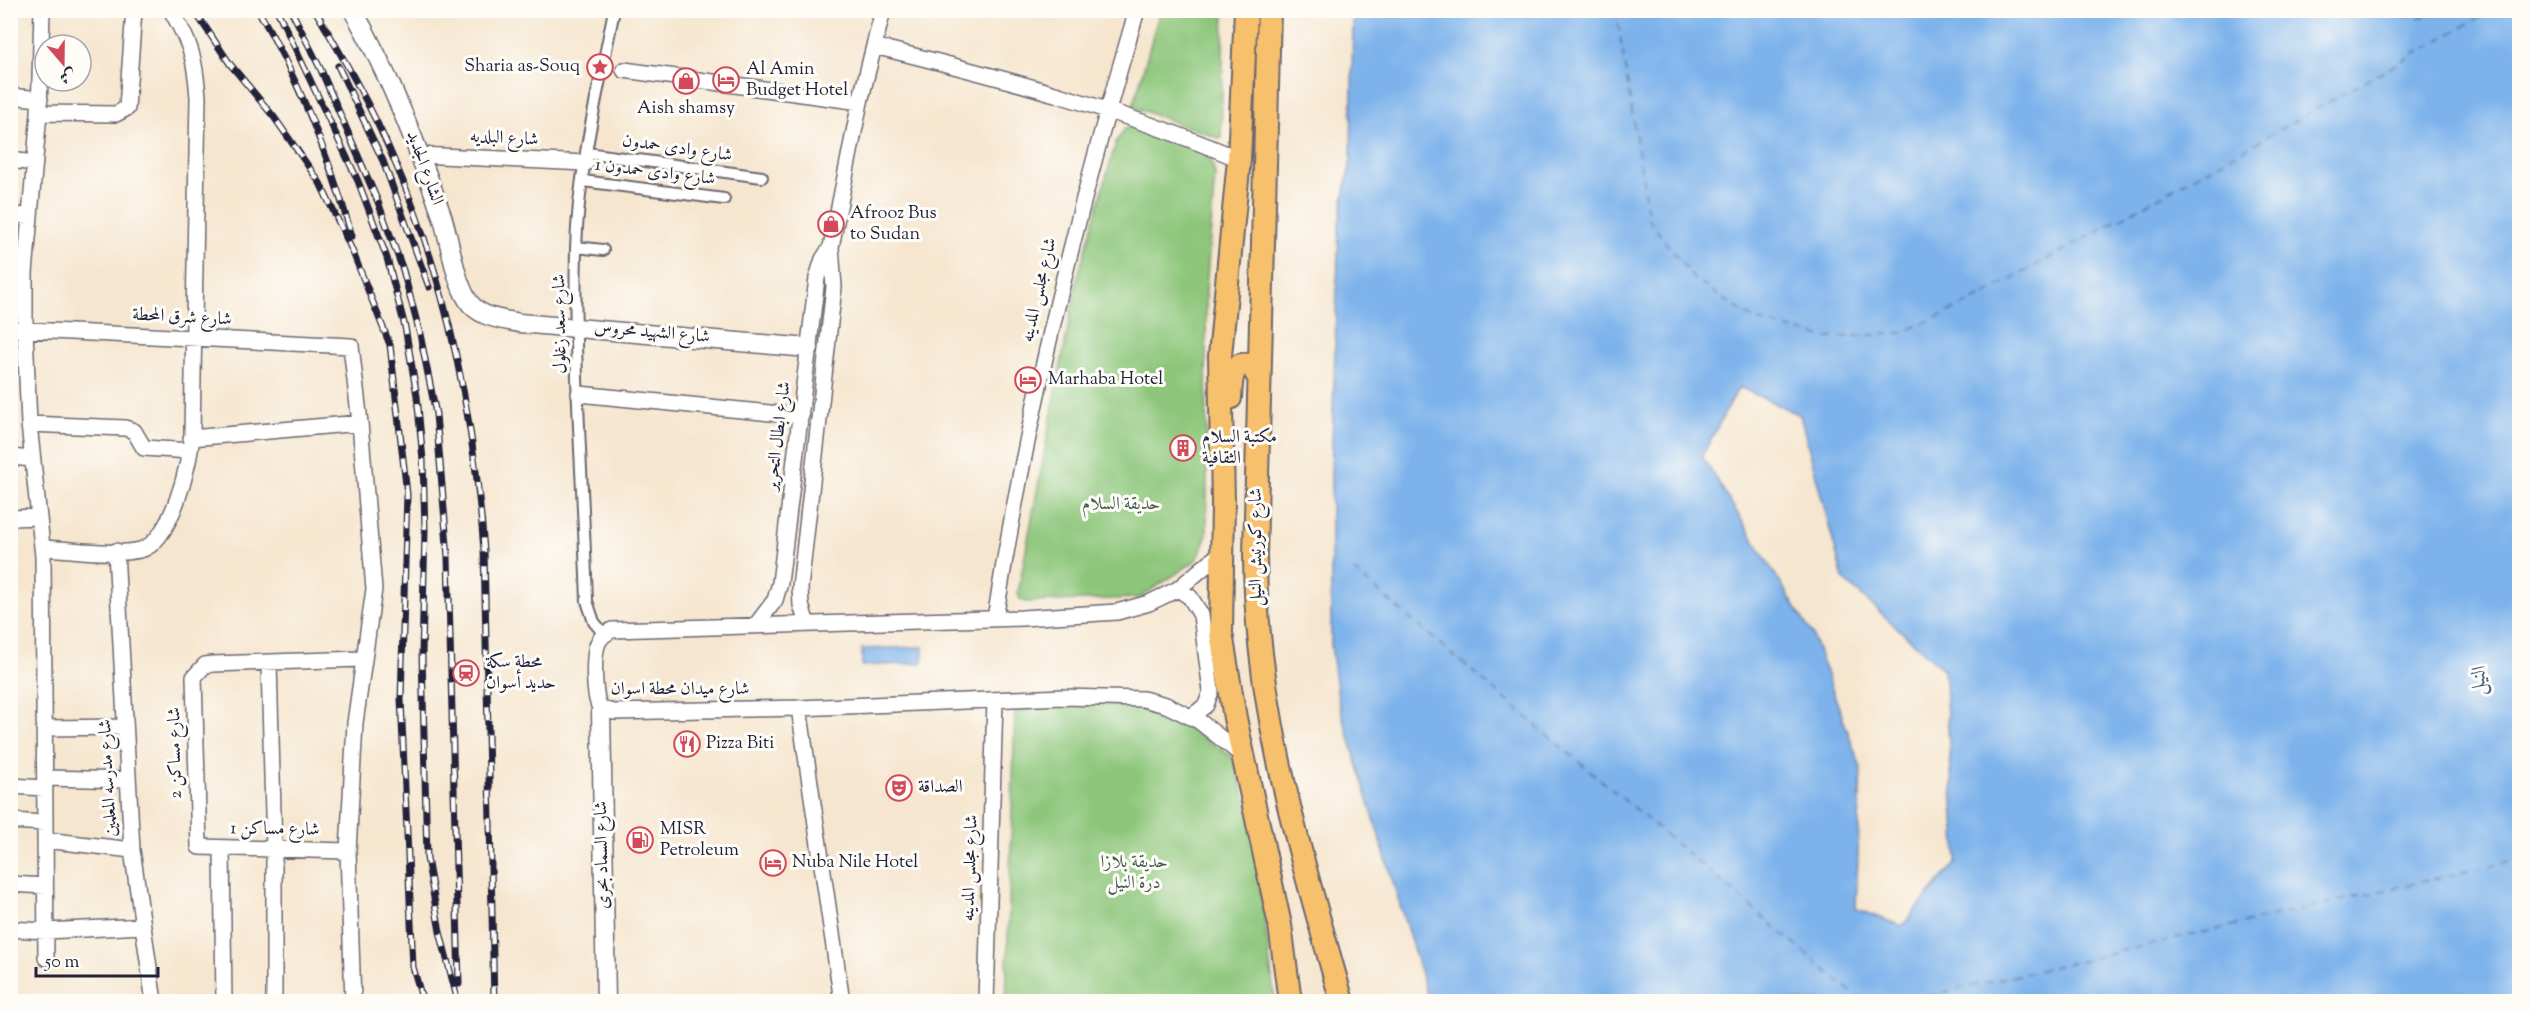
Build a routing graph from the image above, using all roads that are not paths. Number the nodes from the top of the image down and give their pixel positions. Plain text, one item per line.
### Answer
1 (42, 10) edge
2 (134, 10) edge
3 (171, 10) edge
4 (353, 10) edge
5 (614, 10) edge
6 (883, 10) edge
7 (1137, 10) edge
8 (1246, 10) edge
9 (1269, 10) edge
10 (874, 46) junction
11 (603, 67) junction
12 (624, 70) joint
13 (10, 96) edge
14 (860, 102) junction
15 (39, 106) junction
16 (1107, 109) junction
17 (420, 155) junction
18 (586, 158) junction
19 (1239, 159) junction
20 (10, 160) edge
21 (34, 163) junction
22 (762, 177) dead end
23 (583, 181) junction
24 (724, 199) dead end
25 (10, 214) edge
26 (30, 216) junction
27 (831, 247) junction
28 (576, 248) junction
29 (603, 250) dead end
30 (18, 273) edge
31 (495, 318) joint
32 (576, 326) junction
33 (18, 330) edge
34 (193, 339) junction
35 (809, 348) junction
36 (1259, 378) junction
37 (579, 394) junction
38 (1220, 412) junction
39 (801, 416) junction
40 (360, 423) junction
41 (29, 424) junction
42 (190, 445) junction
43 (10, 457) edge
44 (33, 459) junction
45 (39, 517) junction
46 (10, 518) edge
47 (43, 548) junction
48 (116, 551) junction
49 (1222, 552) junction
50 (1178, 589) junction
51 (995, 619) junction
52 (807, 624) junction
53 (756, 625) junction
54 (604, 634) junction
55 (362, 659) junction
56 (269, 663) junction
57 (995, 700) junction
58 (799, 708) junction
59 (601, 709) junction
60 (1191, 717) junction
61 (125, 727) junction
62 (45, 728) junction
63 (1242, 755) junction
64 (128, 780) junction
65 (45, 783) junction
66 (10, 786) edge
67 (10, 821) edge
68 (45, 823) junction
69 (45, 840) junction
70 (203, 849) joint
71 (222, 849) junction
72 (132, 850) junction
73 (274, 850) junction
74 (348, 850) junction
75 (10, 884) edge
76 (45, 886) junction
77 (143, 926) junction
78 (10, 929) edge
79 (46, 931) junction
80 (46, 958) dead end
81 (1340, 1000) edge
82 (154, 1002) edge
83 (224, 1002) edge
84 (274, 1002) edge
85 (353, 1002) edge
86 (606, 1002) edge
87 (842, 1002) edge
88 (986, 1002) edge
89 (1290, 1002) edge

1 - 15 street
2 - 15 street
3 - 34 street
4 - 17 street, الشارع الجديد
5 - 11 street, شارع سعد زغلول
6 - 10 street, شارع ابطال التحرير
7 - 16 street, شارع مجلس المدينه
8 - 19 main road, شارع كورنيش النيل
9 - 36 main road, شارع كورنيش النيل
10 - 14 street, شارع ابطال التحرير
10 - 16 street
11 - 12 street
11 - 18 street, شارع سعد زغلول
12 - 14 street
13 - 15 street
14 - 27 street, شارع ابطال التحرير
15 - 21 street
16 - 19 street
16 - 51 street, شارع مجلس المدينه
17 - 18 street, شارع البلديه
17 - 31 street, الشارع الجديد
18 - 22 street, شارع وادى حمدون
18 - 23 street, شارع سعد زغلول
19 - 38 main road, شارع كورنيش النيل
20 - 21 street
21 - 26 street
23 - 24 street, شارع وادى حمدون 1
23 - 28 street, شارع سعد زغلول
25 - 26 street
26 - 30 street
27 - 35 street, شارع ابطال التحرير
27 - 52 street, شارع ابطال التحرير
28 - 29 street
28 - 32 street, شارع سعد زغلول
30 - 33 street
31 - 32 street, شارع الشهيد محروس
32 - 35 street, شارع الشهيد محروس
32 - 37 street, شارع سعد زغلول
33 - 34 street, شارع شرق المحطة
33 - 41 street
34 - 40 street, شارع شرق المحطة
34 - 42 street
35 - 39 street, شارع ابطال التحرير
36 - 38 main road
36 - 81 main road, شارع كورنيش النيل
37 - 39 street
37 - 54 street, شارع سعد زغلول
38 - 49 main road, شارع كورنيش النيل
39 - 53 street, شارع ابطال التحرير
40 - 42 street
40 - 55 street
41 - 42 street
41 - 44 street
42 - 48 street
43 - 44 street
44 - 45 street
45 - 46 street
45 - 47 street
47 - 48 street
47 - 62 street
48 - 61 street, شارع مدرسه المعلمين
49 - 50 street
49 - 63 main road, شارع كورنيش النيل
50 - 51 street
50 - 60 street
51 - 52 street
52 - 53 street
53 - 54 street
54 - 59 street, شارع ميدان محطة اسوان
55 - 56 street
55 - 74 street
56 - 70 street, شارع مساكن 2
56 - 73 street
57 - 58 street, شارع ميدان محطة اسوان
57 - 60 street, شارع ميدان محطة اسوان
57 - 88 street, شارع مجلس المدينه
58 - 59 street, شارع ميدان محطة اسوان
58 - 87 street
59 - 86 street, شارع السماد بحرى
60 - 63 street, شارع ميدان محطة اسوان
61 - 62 street
61 - 64 street, شارع مدرسه المعلمين
62 - 65 street
63 - 89 main road, شارع كورنيش النيل
64 - 65 street
64 - 72 street, شارع مدرسه المعلمين
65 - 66 street
65 - 68 street
67 - 68 street
68 - 69 street
69 - 72 street
69 - 76 street
70 - 71 street, شارع مساكن 1
71 - 73 street, شارع مساكن 1
71 - 83 street
72 - 77 street, شارع مدرسه المعلمين
73 - 74 street, شارع مساكن 1
73 - 84 street
74 - 85 street
75 - 76 street
76 - 79 street
77 - 79 street
77 - 82 street, شارع مدرسه المعلمين
78 - 79 street
79 - 80 street

